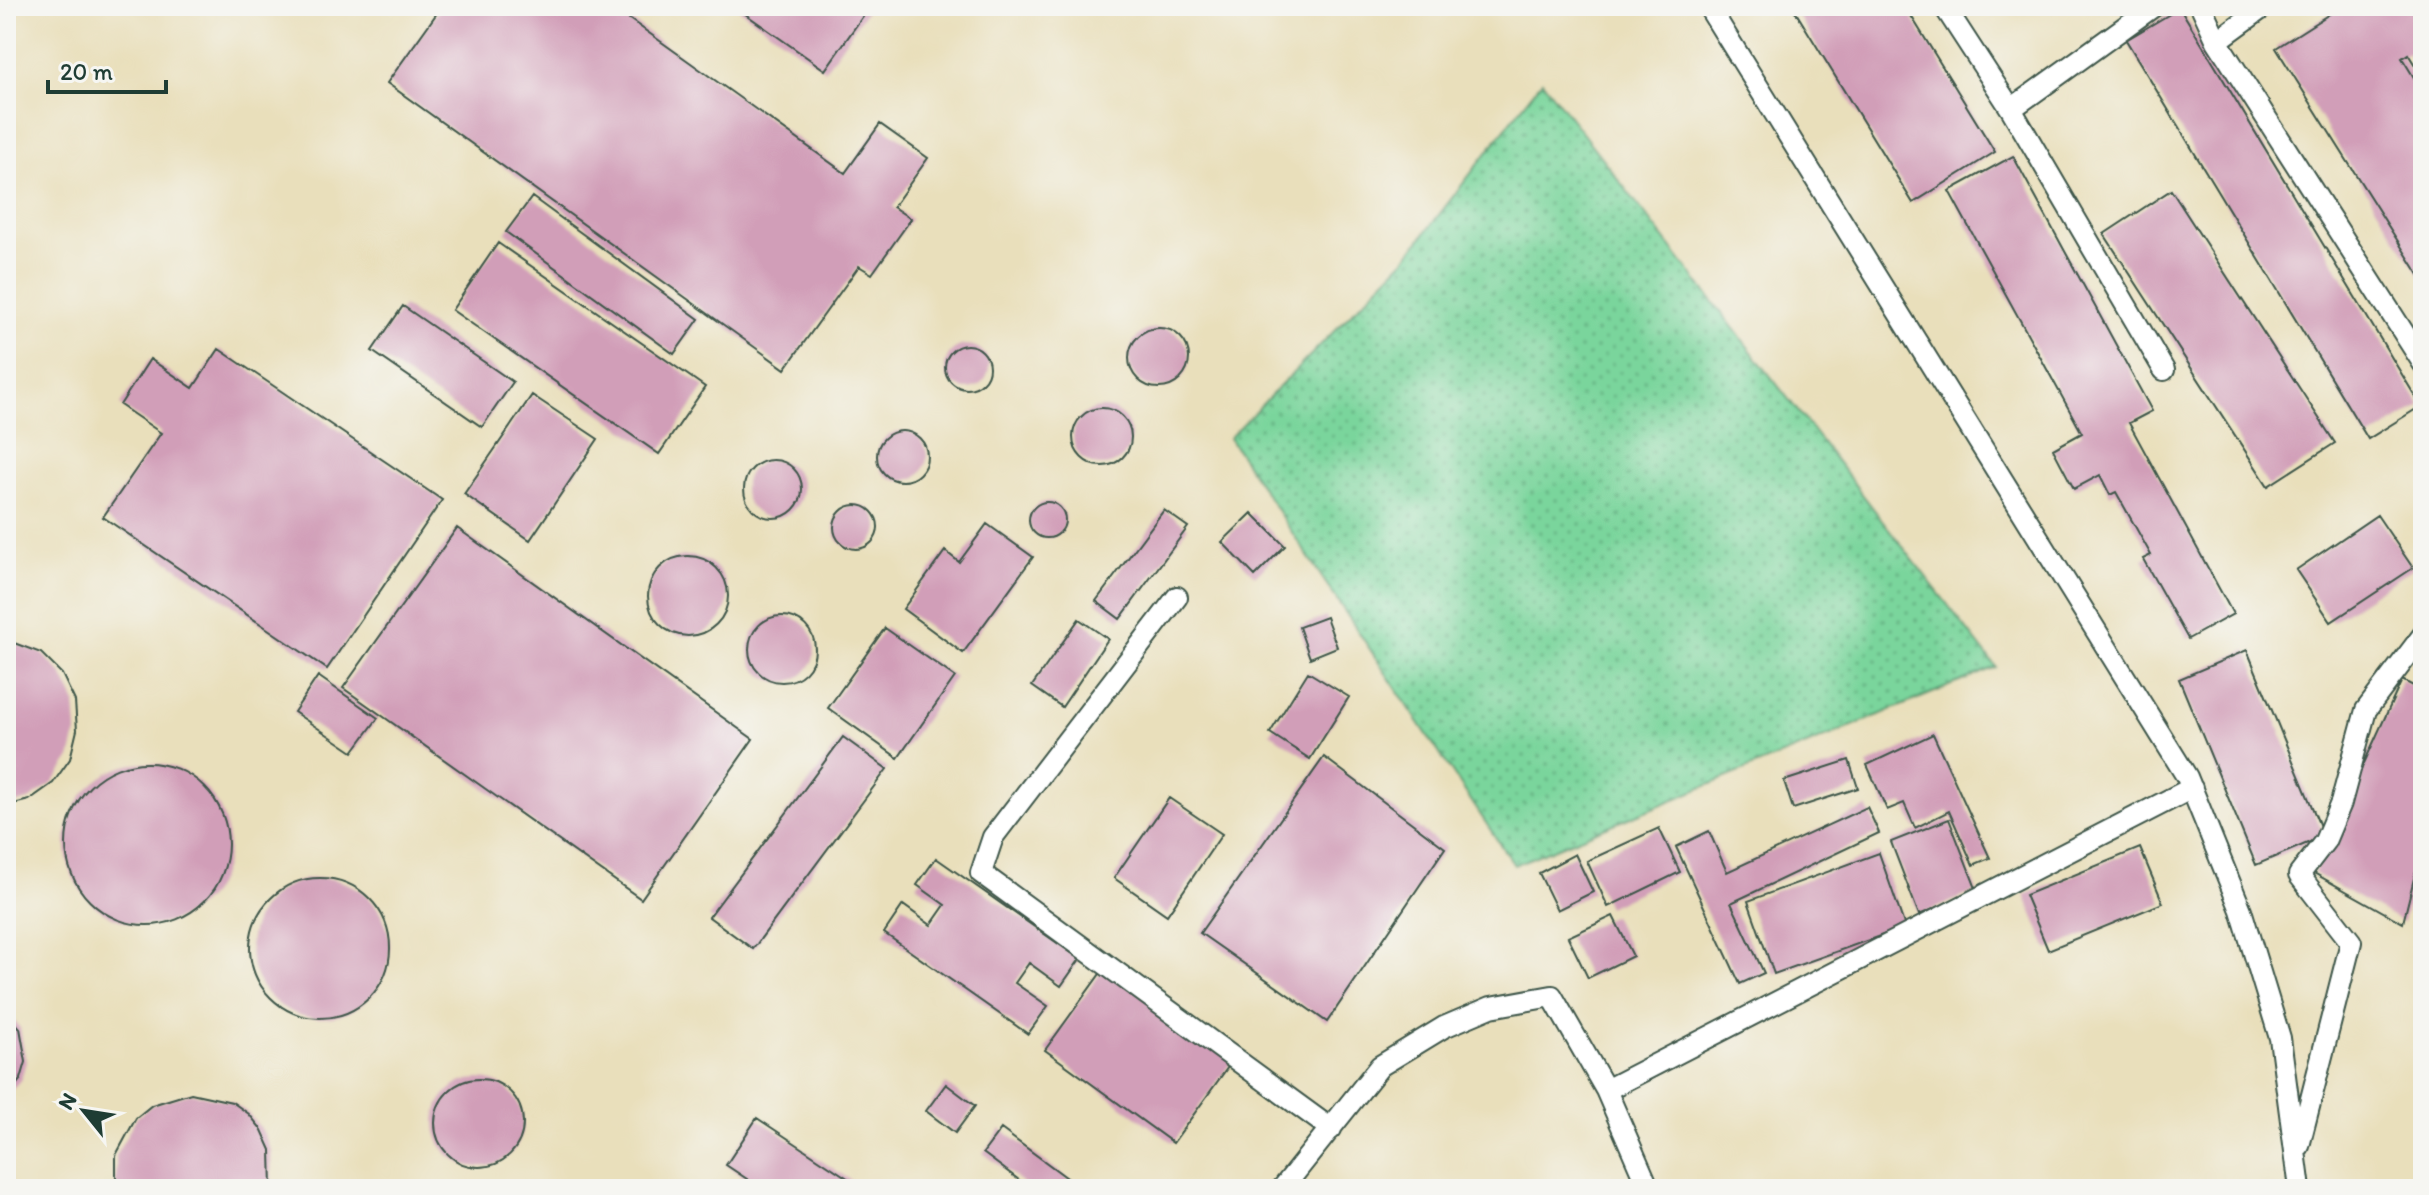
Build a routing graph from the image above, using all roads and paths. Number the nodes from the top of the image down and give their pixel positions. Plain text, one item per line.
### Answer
1 (1708, 6) edge
2 (1944, 6) edge
3 (2154, 6) edge
4 (2201, 6) edge
5 (2265, 6) edge
6 (2217, 41) junction
7 (2011, 109) junction
8 (2423, 363) edge
9 (2164, 370) dead end
10 (1177, 597) dead end
11 (2423, 635) edge
12 (2192, 788) junction
13 (1606, 1090) junction
14 (1331, 1129) junction
15 (2296, 1157) junction
16 (1282, 1189) edge
17 (1649, 1189) edge
18 (2300, 1189) edge

1 - 12 lane
2 - 7 lane
3 - 7 lane
4 - 6 lane
5 - 6 lane
6 - 8 lane
7 - 9 lane
10 - 14 lane
11 - 15 lane
12 - 13 lane
12 - 15 lane
13 - 14 lane
13 - 17 lane
14 - 16 lane
15 - 18 lane

